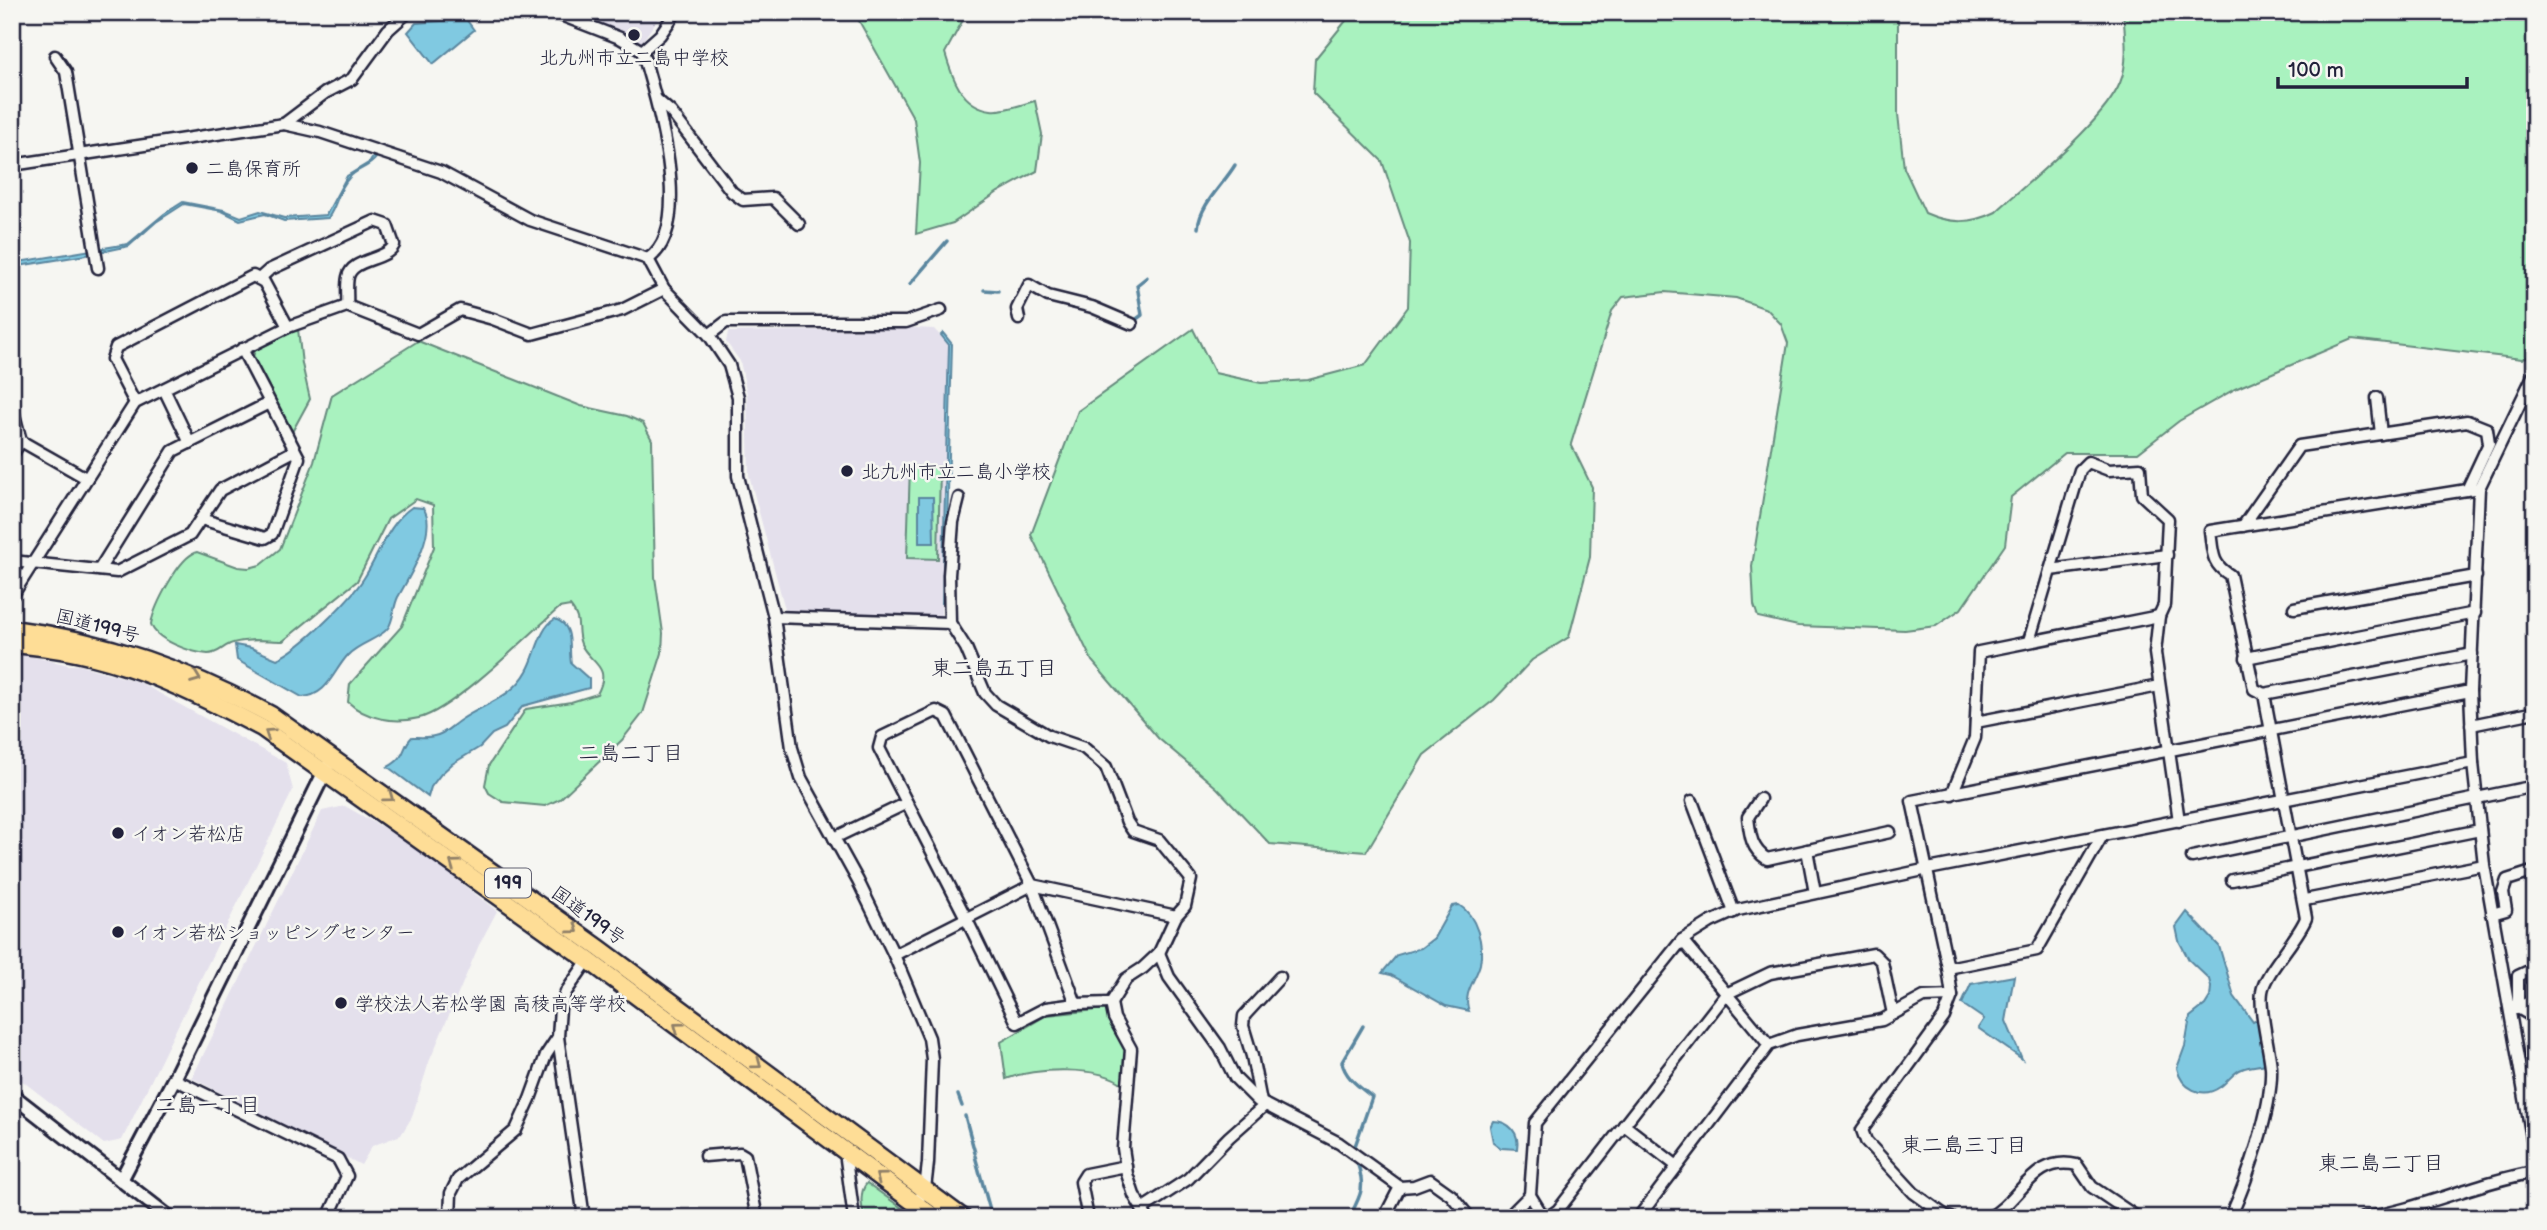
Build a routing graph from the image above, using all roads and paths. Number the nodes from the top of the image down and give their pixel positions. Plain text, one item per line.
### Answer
1 (408, 12) edge
2 (553, 12) edge
3 (676, 12) edge
4 (642, 51) junction
5 (55, 56) dead end
6 (657, 99) junction
7 (285, 124) junction
8 (80, 155) junction
9 (12, 164) edge
10 (799, 224) dead end
11 (648, 260) junction
12 (98, 268) dead end
13 (259, 279) junction
14 (664, 289) junction
15 (347, 306) junction
16 (941, 310) dead end
17 (1019, 319) dead end
18 (1132, 324) dead end
19 (288, 327) junction
20 (709, 335) junction
21 (242, 349) junction
22 (2535, 372) edge
23 (164, 388) junction
24 (2377, 398) dead end
25 (135, 403) junction
26 (269, 403) junction
27 (12, 407) edge
28 (13, 418) edge
29 (2381, 434) junction
30 (21, 441) junction
31 (190, 443) junction
32 (294, 451) junction
33 (12, 455) edge
34 (86, 478) junction
35 (2479, 488) junction
36 (2467, 490) junction
37 (959, 498) dead end
38 (201, 519) junction
39 (2243, 526) junction
40 (2167, 555) junction
41 (12, 561) edge
42 (34, 563) junction
43 (99, 570) junction
44 (2050, 570) junction
45 (2476, 576) junction
46 (12, 596) edge
47 (2294, 608) dead end
48 (2474, 612) junction
49 (2159, 616) junction
50 (774, 617) junction
51 (950, 623) junction
52 (12, 629) edge
53 (2029, 640) junction
54 (12, 644) edge
55 (2472, 654) junction
56 (2246, 658) junction
57 (2159, 686) junction
58 (2470, 691) junction
59 (2264, 694) junction
60 (2535, 712) edge
61 (1976, 722) junction
62 (2471, 725) junction
63 (2271, 730) junction
64 (2168, 752) junction
65 (2473, 763) junction
66 (330, 765) junction
67 (2535, 786) edge
68 (1952, 794) junction
69 (1760, 799) dead end
70 (2476, 799) junction
71 (1692, 800) dead end
72 (2284, 801) junction
73 (907, 803) junction
74 (2179, 821) junction
75 (2480, 830) junction
76 (1890, 832) dead end
77 (2102, 836) junction
78 (2291, 837) junction
79 (834, 838) junction
80 (1807, 850) junction
81 (2192, 857) dead end
82 (2484, 865) junction
83 (2298, 867) junction
84 (1928, 869) junction
85 (2535, 871) edge
86 (2232, 880) dead end
87 (1032, 885) junction
88 (1815, 893) junction
89 (2305, 900) junction
90 (1734, 912) junction
91 (2492, 914) junction
92 (1176, 916) junction
93 (967, 918) junction
94 (1682, 940) junction
95 (1159, 953) junction
96 (894, 955) junction
97 (588, 960) junction
98 (1948, 968) junction
99 (2535, 968) edge
100 (1280, 977) dead end
101 (1726, 994) junction
102 (1952, 996) junction
103 (2535, 999) edge
104 (1111, 1003) junction
105 (1076, 1004) junction
106 (2514, 1010) junction
107 (1893, 1014) junction
108 (2535, 1018) edge
109 (558, 1037) junction
110 (1769, 1045) junction
111 (174, 1079) junction
112 (12, 1096) edge
113 (1263, 1104) junction
114 (2530, 1105) edge
115 (1624, 1125) junction
116 (2533, 1138) edge
117 (845, 1151) junction
118 (2535, 1155) edge
119 (705, 1156) dead end
120 (1126, 1166) junction
121 (1677, 1166) junction
122 (2535, 1172) edge
123 (121, 1180) junction
124 (1400, 1187) junction
125 (925, 1189) junction
126 (1530, 1195) junction
127 (915, 1211) edge
128 (1145, 1213) edge
129 (170, 1218) edge
130 (328, 1218) edge
131 (450, 1218) edge
132 (584, 1218) edge
133 (757, 1218) edge
134 (854, 1218) edge
135 (935, 1218) edge
136 (963, 1218) edge
137 (1088, 1218) edge
138 (1384, 1218) edge
139 (1470, 1218) edge
140 (1511, 1218) edge
141 (1546, 1218) edge
142 (1637, 1218) edge
143 (1952, 1218) edge
144 (1988, 1218) edge
145 (2138, 1218) edge
146 (2230, 1218) edge
147 (2363, 1218) edge

1 - 7 street
2 - 4 street
3 - 4 street
4 - 6 street
5 - 8 street
6 - 10 street
6 - 11 street
7 - 8 street
7 - 11 street
8 - 9 street
8 - 12 street
11 - 14 street
13 - 15 street
13 - 19 street
13 - 25 street
14 - 15 street
14 - 20 street
15 - 19 street
16 - 20 street
17 - 18 street
19 - 21 street
20 - 50 street
21 - 23 street
21 - 26 street
22 - 35 street
23 - 25 street
23 - 31 street
24 - 29 street
25 - 34 street
26 - 31 street
26 - 32 street
27 - 28 street
28 - 30 street
29 - 36 street
29 - 39 street
30 - 33 street
30 - 34 street
31 - 43 street
32 - 38 street
32 - 38 street
34 - 42 street
35 - 36 street
35 - 45 street
36 - 39 street
37 - 51 street
38 - 43 street
39 - 56 street
40 - 44 street
40 - 44 street
40 - 49 street
41 - 42 street
42 - 43 street
42 - 46 street
44 - 53 street
45 - 47 street
45 - 48 street
48 - 55 street
48 - 56 street
49 - 53 street
49 - 57 street
50 - 51 street
50 - 79 street
51 - 92 street
52 -> 66 highway, 国道199号 / 199
53 - 61 street
66 -> 54 highway, 国道199号 / 199
55 - 58 street
55 - 59 street
56 - 59 street
57 - 61 street
57 - 64 street
58 - 62 street
58 - 63 street
59 - 63 street
60 - 62 street
61 - 68 street
62 - 65 street
63 - 64 street
63 - 72 street
64 - 68 street
64 - 74 street
65 - 70 street
65 - 72 street
97 -> 66 highway, 国道199号 / 199
66 - 111 street
66 -> 125 highway, 国道199号 / 199
67 - 70 street
68 - 84 street
69 - 80 street
70 - 75 street
70 - 78 street
71 - 90 street
72 - 74 street
72 - 78 street
73 - 79 street
73 - 87 street
73 - 93 street
74 - 77 street
75 - 82 street
75 - 83 street
76 - 80 street
77 - 84 street
77 - 98 street
78 - 81 street
78 - 83 street
79 - 96 street
80 - 88 street
82 - 89 street
82 - 91 street
83 - 86 street
83 - 89 street
84 - 88 street
84 - 98 street
85 - 91 street
87 - 92 street
87 - 93 street
87 - 105 street
88 - 90 street
89 - 146 street
90 - 94 street
91 - 106 street
92 - 95 street
93 - 96 street
93 - 105 street
94 - 101 street
94 - 126 street
95 - 104 street
95 - 113 street
96 - 125 street
97 - 109 street
117 -> 97 highway, 国道199号 / 199
98 - 102 street
99 - 106 street
100 - 113 street
101 - 107 street
101 - 110 street
101 - 115 street
102 - 107 street
102 - 143 street
103 - 106 street
104 - 105 street
104 - 120 street
106 - 108 street
106 - 114 street
107 - 110 street
109 - 131 street
109 - 132 street
110 - 121 street
111 - 123 street
111 - 130 street
112 - 123 street
113 - 124 street
113 - 128 street
114 - 116 street
115 - 121 street
115 - 141 street
116 - 118 street
127 -> 117 highway, 国道199号 / 199
117 - 134 street
119 - 133 street
120 - 128 street
120 - 137 street
121 - 142 street
122 - 147 street
123 - 129 street
124 - 138 street
124 - 139 street
125 - 127 street
125 - 136 highway, 国道199号 / 199
126 - 140 street
126 - 141 street
127 - 135 highway, 国道199号 / 199
144 - 145 street

